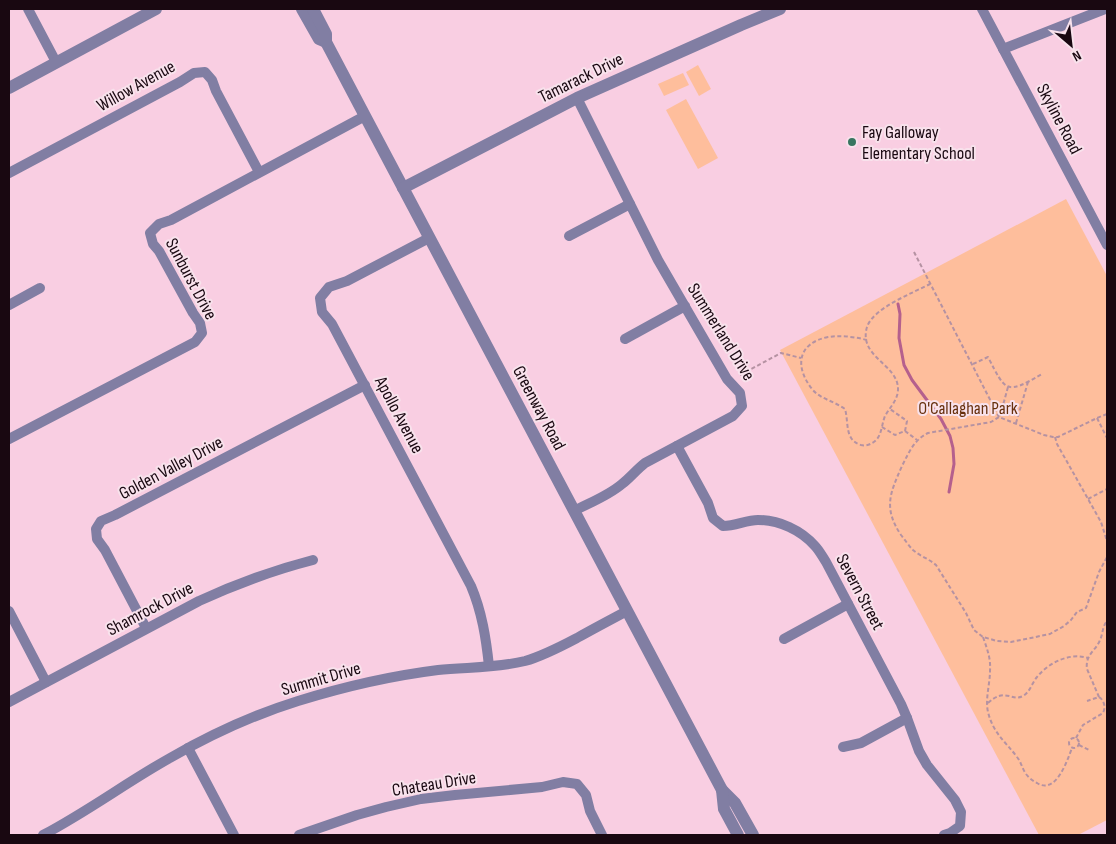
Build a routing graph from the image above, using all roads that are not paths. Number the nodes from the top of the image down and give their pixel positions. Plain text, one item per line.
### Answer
1 (28, 9) edge
2 (156, 9) edge
3 (302, 9) edge
4 (313, 9) edge
5 (780, 9) edge
6 (982, 9) edge
7 (1105, 9) edge
8 (326, 42) junction
9 (1003, 49) junction
10 (56, 62) junction
11 (9, 88) edge
12 (577, 98) junction
13 (365, 116) junction
14 (259, 172) junction
15 (9, 173) edge
16 (402, 188) junction
17 (630, 204) junction
18 (569, 236) dead end
19 (429, 238) junction
20 (1107, 245) edge
21 (40, 288) dead end
22 (9, 305) edge
23 (685, 306) junction
24 (625, 338) dead end
25 (364, 385) junction
26 (9, 439) edge
27 (677, 446) junction
28 (574, 510) junction
29 (314, 560) dead end
30 (848, 604) junction
31 (9, 611) edge
32 (627, 611) junction
33 (146, 628) junction
34 (784, 639) dead end
35 (490, 666) junction
36 (46, 682) junction
37 (9, 702) edge
38 (907, 718) junction
39 (843, 747) dead end
40 (188, 748) junction
41 (722, 790) junction
42 (44, 835) edge
43 (234, 835) edge
44 (299, 835) edge
45 (602, 835) edge
46 (738, 835) edge
47 (753, 835) edge
48 (944, 835) edge

1 - 10 street
2 - 10 street
3 - 8 street, Greenway Road
4 - 8 street, Greenway Road
5 - 12 street, Tamarack Drive
6 - 9 street, Skyline Road
7 - 9 street
8 - 13 street, Greenway Road
9 - 20 street, Skyline Road
10 - 11 street
12 - 16 street, Tamarack Drive
12 - 17 street, Summerland Drive
13 - 14 street, Sunburst Drive
13 - 16 street, Greenway Road
14 - 15 street, Willow Avenue
14 - 26 street, Sunburst Drive
16 - 19 street, Greenway Road
17 - 18 street
17 - 23 street, Summerland Drive
19 - 25 street, Apollo Avenue
19 - 28 street, Greenway Road
21 - 22 street
23 - 24 street
23 - 27 street, Summerland Drive
25 - 33 street, Golden Valley Drive
25 - 35 street, Apollo Avenue
27 - 28 street, Summerland Drive
27 - 30 street, Severn Street
28 - 32 street, Greenway Road
29 - 33 street, Shamrock Drive
30 - 34 street
30 - 38 street, Severn Street
31 - 36 street
32 - 35 street, Summit Drive
32 - 41 street, Greenway Road
33 - 36 street, Shamrock Drive
35 - 40 street, Summit Drive
36 - 37 street, Shamrock Drive
38 - 39 street
38 - 48 street, Severn Street
40 - 42 street, Summit Drive
40 - 43 street
41 - 46 street, Greenway Road
41 - 47 street, Greenway Road
44 - 45 street, Chateau Drive

